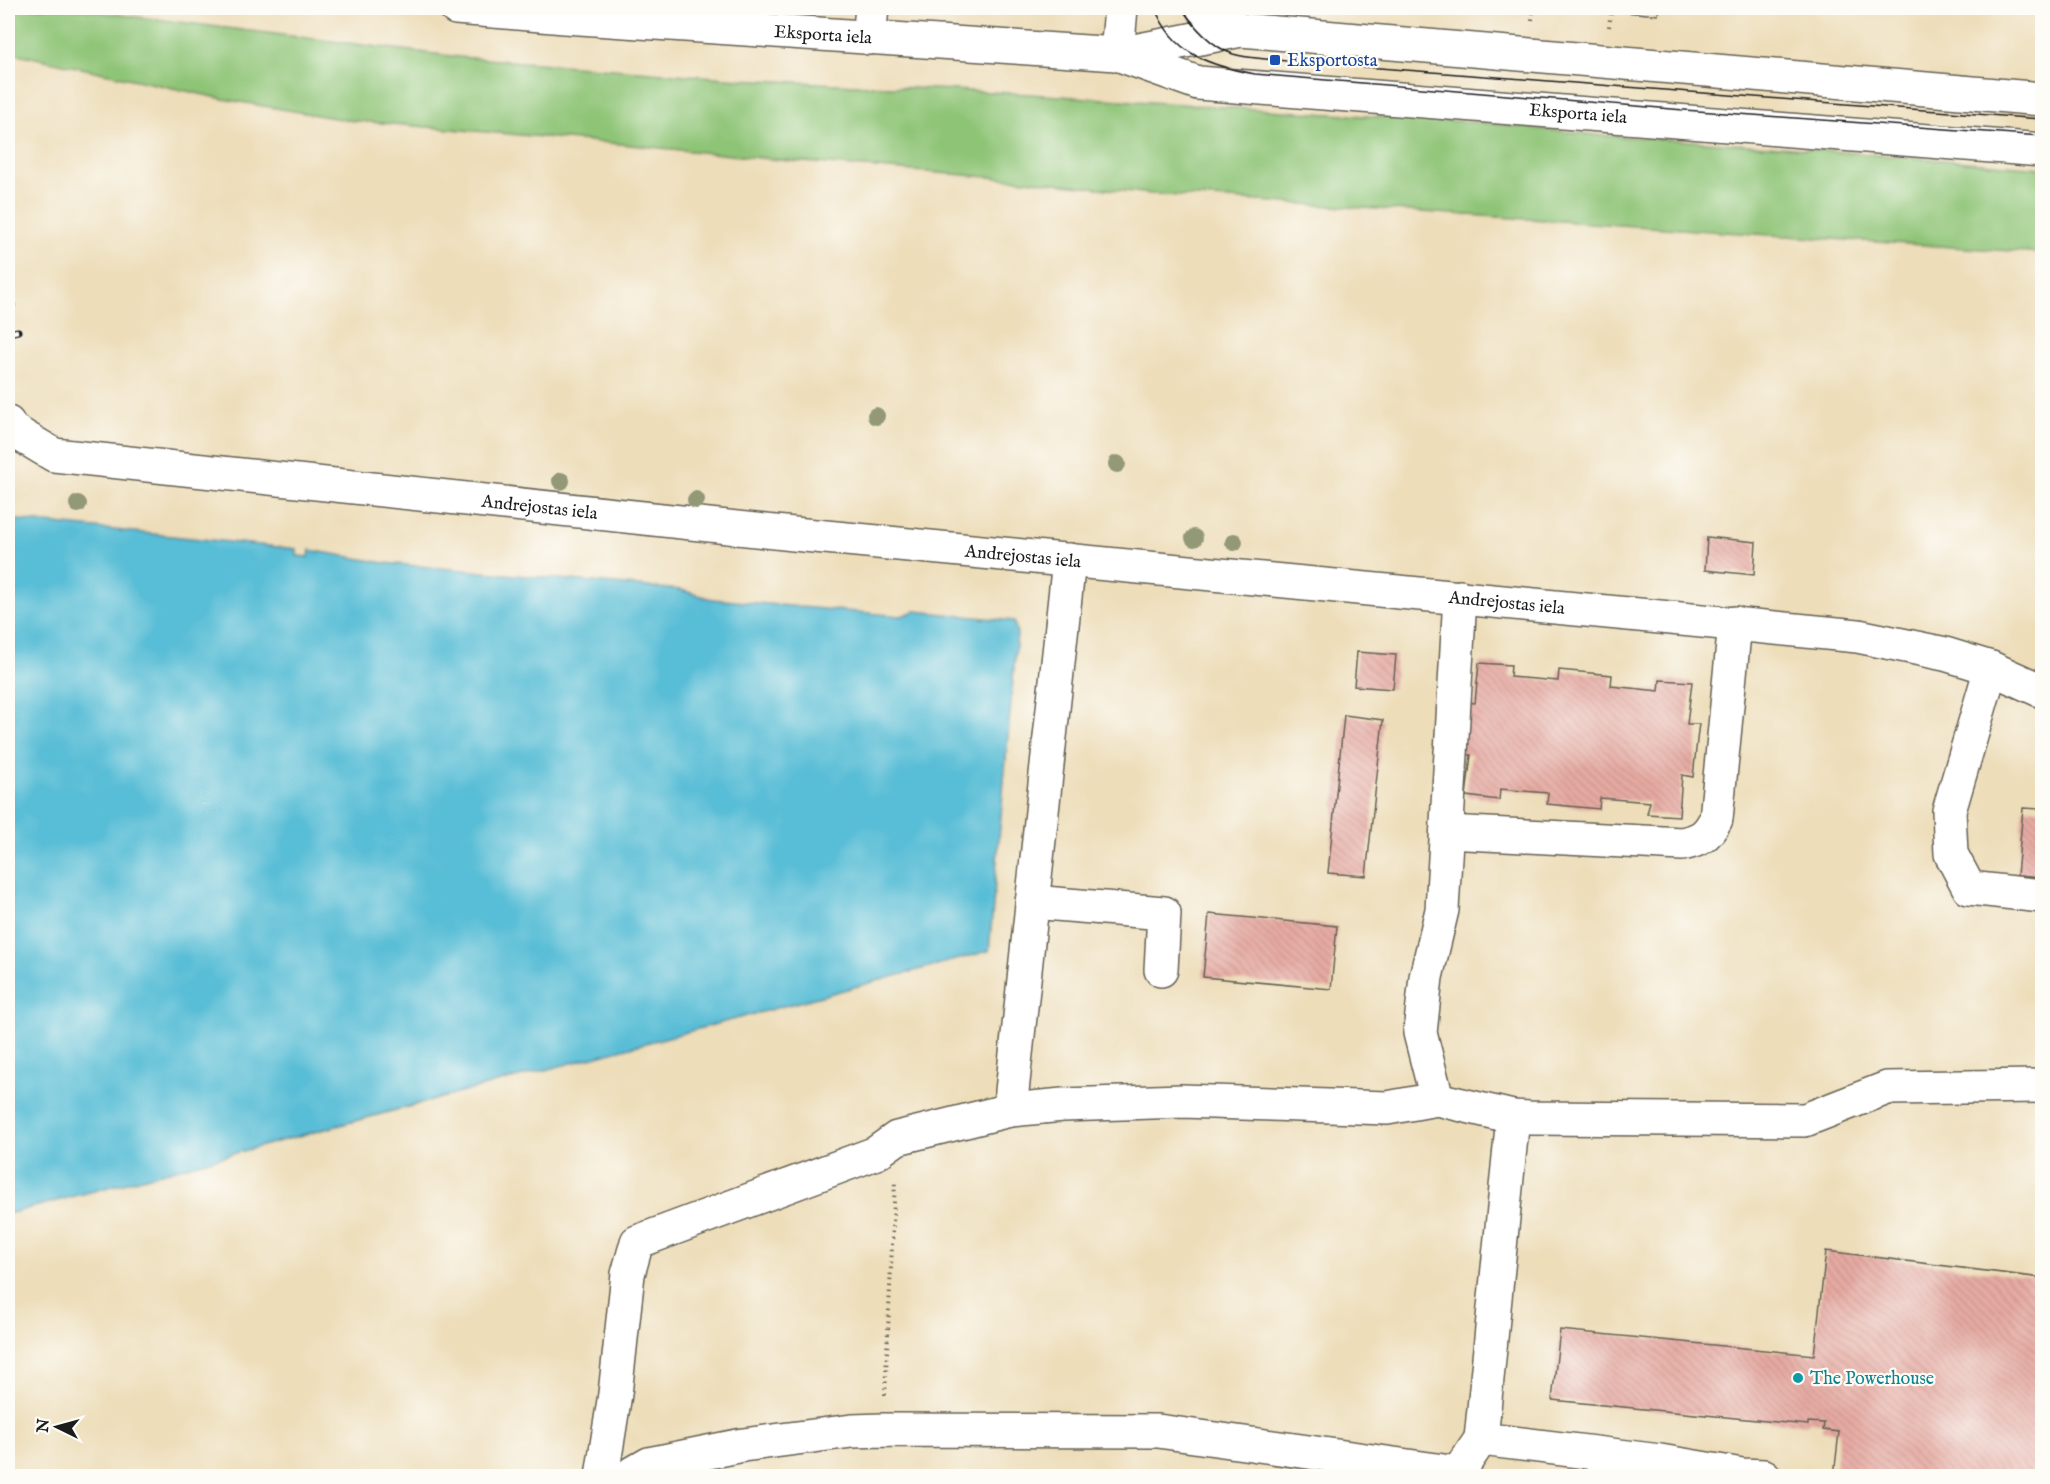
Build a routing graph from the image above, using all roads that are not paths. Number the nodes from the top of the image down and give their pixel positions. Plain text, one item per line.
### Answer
1 (456, 8) edge
2 (1120, 8) edge
3 (1203, 8) edge
4 (600, 14) edge
5 (871, 23) edge
6 (1241, 30) junction
7 (1117, 54) junction
8 (2043, 99) edge
9 (2043, 150) edge
10 (8, 423) edge
11 (1069, 560) junction
12 (1460, 597) junction
13 (1735, 623) junction
14 (1991, 668) junction
15 (2043, 691) edge
16 (1447, 832) junction
17 (2043, 896) edge
18 (1032, 902) junction
19 (1161, 970) dead end
20 (2043, 1086) edge
21 (1437, 1099) junction
22 (1010, 1110) junction
23 (1513, 1117) junction
24 (1481, 1439) junction
25 (1661, 1469) edge
26 (602, 1476) edge
27 (628, 1476) edge
28 (1764, 1476) edge

1 - 4 street, Eksporta iela
2 - 7 street
3 - 6 street
4 - 5 street, Eksporta iela
5 - 7 street, Eksporta iela
6 - 7 street, Eksporta iela
6 - 8 street, Eksporta iela
7 - 9 street, Eksporta iela
10 - 11 street, Andrejostas iela
11 - 12 street, Andrejostas iela
11 - 18 street
12 - 13 street, Andrejostas iela
12 - 16 street
13 - 14 street, Andrejostas iela
13 - 16 street
14 - 15 street, Andrejostas iela
14 - 17 street
16 - 21 street
18 - 19 street
18 - 22 street
20 - 23 street
21 - 22 street
21 - 23 street
22 - 26 street
23 - 24 street
24 - 25 street
24 - 27 street
25 - 28 street

